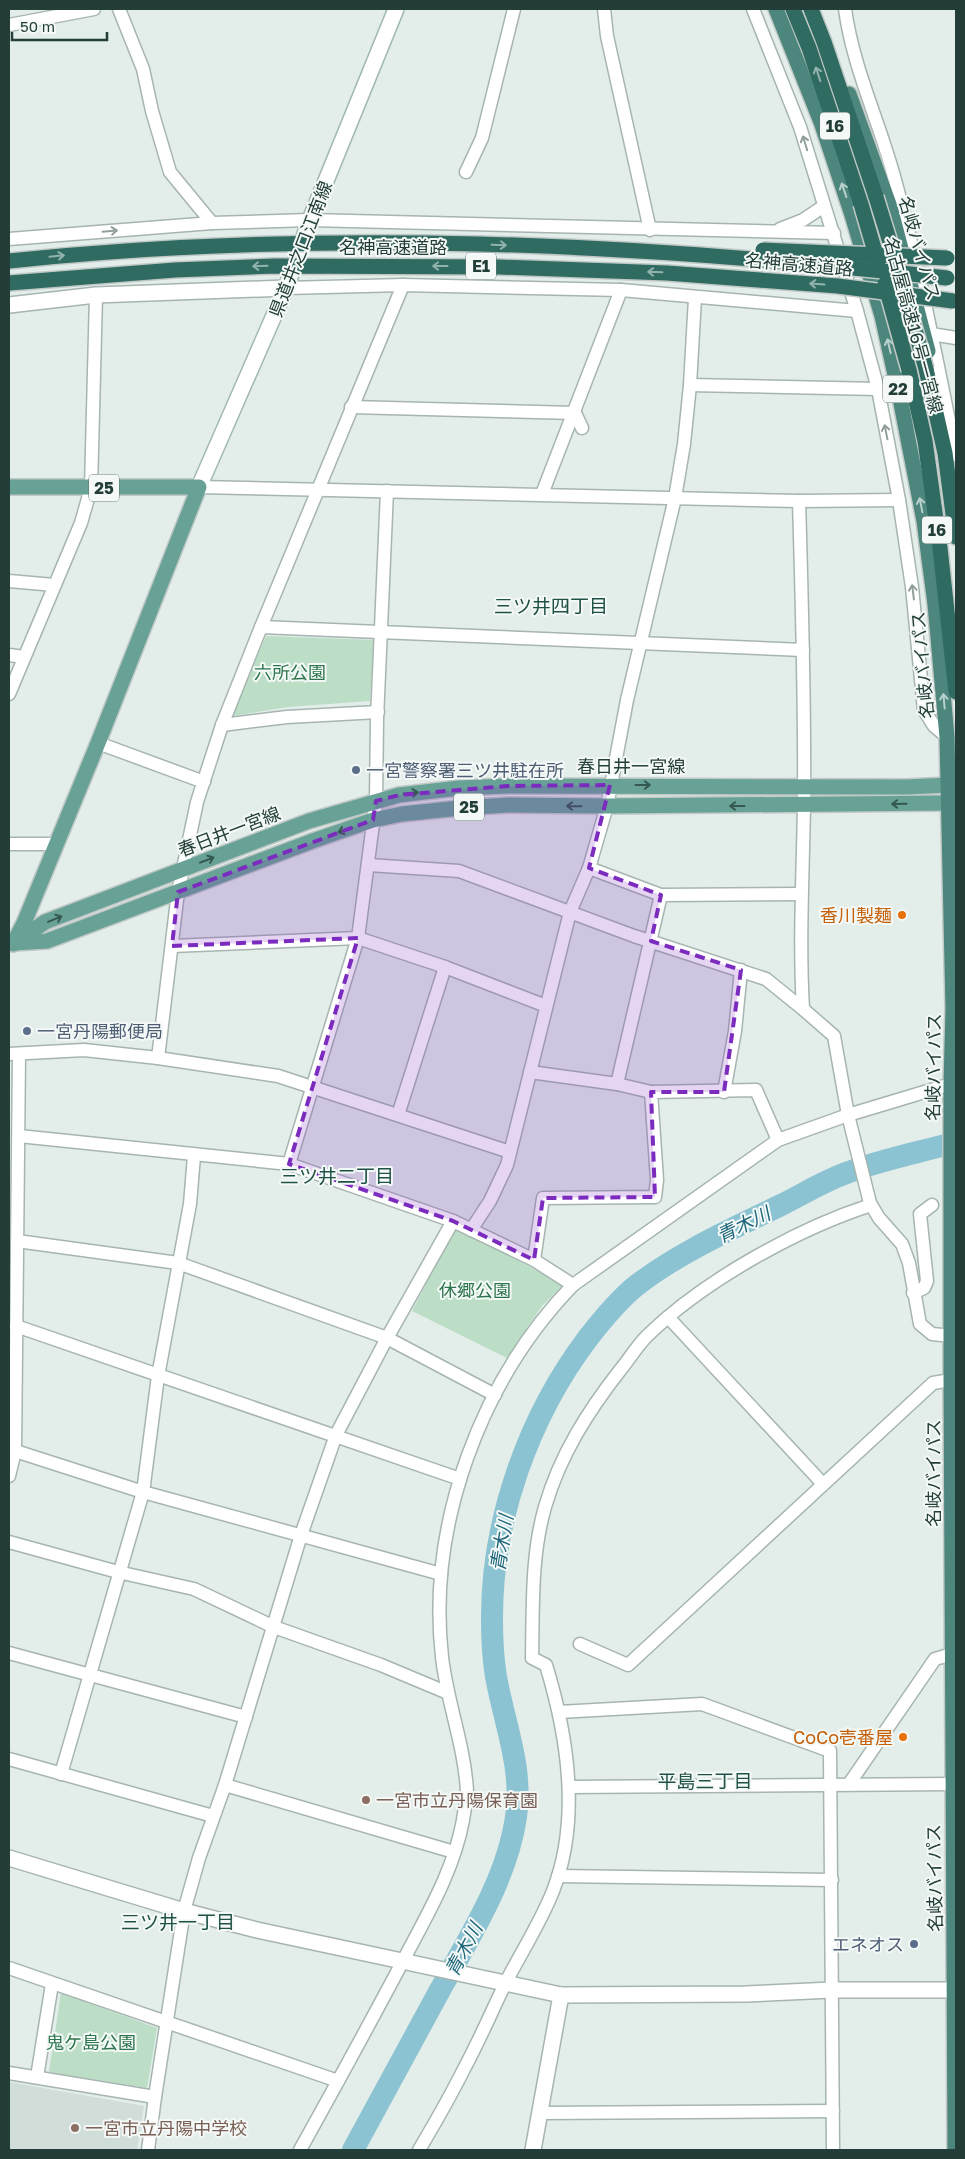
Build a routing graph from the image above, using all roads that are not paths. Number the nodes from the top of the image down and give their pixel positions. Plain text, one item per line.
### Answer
1 (94, 9) edge
2 (119, 9) edge
3 (396, 9) edge
4 (514, 9) edge
5 (604, 9) edge
6 (753, 9) edge
7 (776, 9) edge
8 (793, 9) edge
9 (810, 9) edge
10 (818, 9) edge
11 (845, 9) edge
12 (9, 25) edge
13 (466, 172) dead end
14 (824, 206) junction
15 (310, 220) junction
16 (212, 223) junction
17 (650, 230) junction
18 (775, 231) junction
19 (834, 233) junction
20 (9, 239) edge
21 (675, 252) junction
22 (952, 259) edge
23 (9, 261) edge
24 (952, 278) edge
25 (9, 283) edge
26 (403, 285) junction
27 (286, 288) junction
28 (621, 290) junction
29 (96, 295) junction
30 (696, 298) junction
31 (954, 301) edge
32 (9, 305) edge
33 (857, 312) junction
34 (931, 334) junction
35 (956, 338) edge
36 (690, 385) junction
37 (878, 389) junction
38 (351, 407) junction
39 (575, 413) junction
40 (582, 428) dead end
41 (956, 455) edge
42 (9, 486) edge
43 (199, 487) junction
44 (91, 488) junction
45 (319, 489) junction
46 (387, 491) junction
47 (542, 494) junction
48 (675, 498) junction
49 (899, 500) junction
50 (799, 501) junction
51 (956, 505) edge
52 (956, 537) edge
53 (9, 581) edge
54 (54, 585) junction
55 (261, 626) junction
56 (381, 632) junction
57 (641, 644) junction
58 (803, 650) junction
59 (9, 655) edge
60 (24, 658) junction
61 (956, 692) edge
62 (9, 694) edge
63 (378, 712) junction
64 (222, 725) junction
65 (947, 737) junction
66 (98, 743) junction
67 (204, 782) junction
68 (610, 785) junction
69 (804, 785) junction
70 (952, 785) edge
71 (376, 801) junction
72 (952, 803) edge
73 (804, 805) junction
74 (607, 806) junction
75 (373, 820) junction
76 (9, 844) edge
77 (55, 844) junction
78 (369, 865) junction
79 (589, 868) junction
80 (183, 869) junction
81 (178, 892) junction
82 (801, 894) junction
83 (661, 895) junction
84 (570, 912) junction
85 (358, 938) junction
86 (651, 941) junction
87 (172, 946) junction
88 (10, 948) edge
89 (445, 967) junction
90 (741, 970) junction
91 (546, 1006) junction
92 (803, 1009) junction
93 (14, 1055) edge
94 (158, 1058) junction
95 (530, 1072) junction
96 (616, 1084) junction
97 (951, 1084) junction
98 (313, 1086) junction
99 (651, 1092) junction
100 (724, 1092) junction
101 (398, 1115) junction
102 (848, 1116) junction
103 (20, 1136) junction
104 (778, 1140) junction
105 (510, 1152) junction
106 (194, 1156) junction
107 (289, 1164) junction
108 (871, 1204) junction
109 (932, 1205) dead end
110 (453, 1221) junction
111 (471, 1230) junction
112 (17, 1241) junction
113 (534, 1260) junction
114 (178, 1263) junction
115 (574, 1286) junction
116 (913, 1293) junction
117 (668, 1317) junction
118 (16, 1326) junction
119 (952, 1336) junction
120 (387, 1338) junction
121 (158, 1376) junction
122 (951, 1380) junction
123 (495, 1395) junction
124 (336, 1435) junction
125 (12, 1450) edge
126 (9, 1476) edge
127 (460, 1479) junction
128 (822, 1484) junction
129 (142, 1492) junction
130 (302, 1535) junction
131 (9, 1542) edge
132 (118, 1572) junction
133 (441, 1574) junction
134 (274, 1628) junction
135 (580, 1644) dead end
136 (9, 1653) edge
137 (952, 1654) junction
138 (88, 1676) junction
139 (448, 1693) junction
140 (559, 1712) junction
141 (246, 1717) junction
142 (9, 1759) edge
143 (61, 1774) junction
144 (831, 1784) junction
145 (849, 1784) junction
146 (952, 1784) junction
147 (225, 1785) junction
148 (569, 1787) junction
149 (213, 1816) junction
150 (454, 1852) junction
151 (9, 1858) edge
152 (558, 1876) junction
153 (832, 1880) junction
154 (184, 1911) junction
155 (403, 1961) junction
156 (9, 1968) edge
157 (500, 1983) junction
158 (52, 1984) junction
159 (832, 1990) junction
160 (955, 1990) edge
161 (560, 1995) junction
162 (166, 2022) junction
163 (9, 2073) edge
164 (37, 2078) junction
165 (338, 2081) junction
166 (155, 2097) junction
167 (833, 2111) junction
168 (540, 2113) junction
169 (148, 2150) edge
170 (300, 2150) edge
171 (420, 2150) edge
172 (533, 2150) edge
173 (833, 2150) edge
174 (955, 2150) edge

1 - 12 street
2 - 16 street
3 - 15 street, 県道井之口江南線
4 - 13 street
5 - 17 street
14 -> 6 street
65 -> 7 highway, 名岐バイパス / 22
61 -> 8 highway, 名古屋高速16号一宮線 / 16, bridge
9 - 52 highway, 名古屋高速16号一宮線 / 16, bridge
10 - 51 highway, 名岐バイパス / 22
11 - 34 street
14 - 18 street
14 - 19 street
15 - 16 street
15 - 17 street
15 - 27 street, 県道井之口江南線
20 -> 16 street
17 - 18 street
18 - 19 street
19 - 33 street
21 - 22 highway, bridge
23 -> 21 highway, 名神高速道路 / E1, bridge
21 - 24 highway, 名神高速道路 / E1, bridge
31 -> 25 highway, 名神高速道路 / E1, bridge
26 - 27 street
26 - 28 street
26 - 38 street
27 - 29 street
27 - 43 street, 県道井之口江南線
28 - 30 street
28 - 39 street
29 - 32 street
29 - 44 street
30 - 33 street
30 - 36 street
33 - 37 street
34 - 35 street
34 - 41 street
36 - 37 street
36 - 48 street
49 -> 37 street
38 - 39 street
38 - 45 street
39 - 40 street
39 - 47 street
42 - 44 main road, 25
43 - 44 main road, 25
43 - 45 street
43 - 66 main road
44 - 54 street
45 - 46 street
45 - 55 street
46 - 47 street
46 - 56 street
47 - 48 street
48 - 50 street
48 - 57 street
49 - 50 street
65 -> 49 street
50 - 58 street
53 - 54 street
54 - 60 street
55 - 56 street
55 - 64 street
56 - 57 street
56 - 63 street
57 - 58 street
57 - 68 street
58 - 69 street
59 - 60 street
60 - 62 street
63 - 64 street
63 - 71 street
64 - 67 street
65 - 70 highway, 名岐バイパス / 22
66 - 67 street
66 - 77 main road
67 - 80 street
68 -> 69 main road, 春日井一宮線 / 25
71 -> 68 main road, 春日井一宮線 / 25
68 - 74 street
69 - 70 main road, 春日井一宮線 / 25
69 - 73 street
70 - 72 highway, 名岐バイパス / 22
71 - 75 street
80 -> 71 main road, 春日井一宮線 / 25
72 -> 73 main road, 25
72 - 97 highway, 名岐バイパス / 22
73 -> 74 main road, 25
73 - 82 street
74 -> 75 main road, 25
74 - 79 street
75 - 78 street
75 -> 81 main road, 25
76 - 77 street
77 - 88 main road
78 - 84 street
78 - 85 street
79 - 83 street
79 - 84 street
80 - 81 street
88 -> 80 main road, 春日井一宮線 / 25
81 - 87 street
81 - 88 main road, 25
82 - 83 street
82 - 92 street
83 - 86 street
84 - 86 street
84 - 91 street
85 - 87 street
85 - 89 street
85 - 98 street
86 - 90 street
86 - 96 street
87 - 94 street
89 - 91 street
89 - 101 street
90 - 92 street
90 - 100 street
91 - 95 street
92 - 102 street
93 - 94 street
93 - 103 street
94 - 98 street
95 - 96 street
95 - 105 street
96 - 99 street
97 - 102 street
97 - 119 highway, 名岐バイパス / 22
98 - 101 street
98 - 107 street
99 - 100 street
99 - 113 street
100 - 104 street
101 - 105 street
102 - 104 street
102 - 108 street
103 - 106 street
103 - 112 street
104 - 115 street
105 - 111 street
106 - 107 street
106 - 114 street
107 - 110 street
108 - 116 street
108 - 117 street
109 - 116 street
110 - 111 street
110 - 120 street
111 - 113 street
112 - 114 street
112 - 118 street
113 - 115 street
114 - 120 street
114 - 121 street
115 - 123 street
116 - 119 street
117 - 128 street
117 - 140 street
118 - 121 street
118 - 125 street
119 - 122 highway, 名岐バイパス / 22
120 - 123 street
120 - 124 street
121 - 124 street
121 - 129 street
122 - 128 street
122 - 137 highway, 名岐バイパス / 22
123 - 127 street
124 - 127 street
124 - 130 street
125 - 126 street
125 - 129 street
127 - 133 street
128 - 135 street
129 - 130 street
129 - 132 street
130 - 133 street
130 - 134 street
131 - 132 street
132 - 134 street
132 - 138 street
133 - 139 street
134 - 139 street
134 - 141 street
136 - 138 street
137 - 145 street
137 - 146 highway, 名岐バイパス / 22
138 - 141 street
138 - 143 street
139 - 150 street
140 - 144 street
140 - 148 street
141 - 147 street
142 - 143 street
143 - 149 street
144 - 145 street
144 - 148 street
144 - 153 street
145 - 146 street
146 - 160 highway, 名岐バイパス / 22
147 - 149 street
147 - 150 street
148 - 152 street
149 - 154 street
150 - 155 street
151 - 154 street
152 - 153 street
152 - 157 street
153 - 159 street
154 - 155 street
154 - 162 street
155 - 157 street
155 - 165 street
156 - 158 street
157 - 161 street
157 - 171 street
158 - 162 street
158 - 164 street
159 - 160 street
159 - 161 street
159 - 167 street
160 - 174 highway, 名岐バイパス / 22
161 - 168 street
162 - 165 street
162 - 166 street
163 - 164 street
164 - 166 street
165 - 170 street
166 - 169 street
167 - 168 street
167 - 173 street
168 - 172 street

